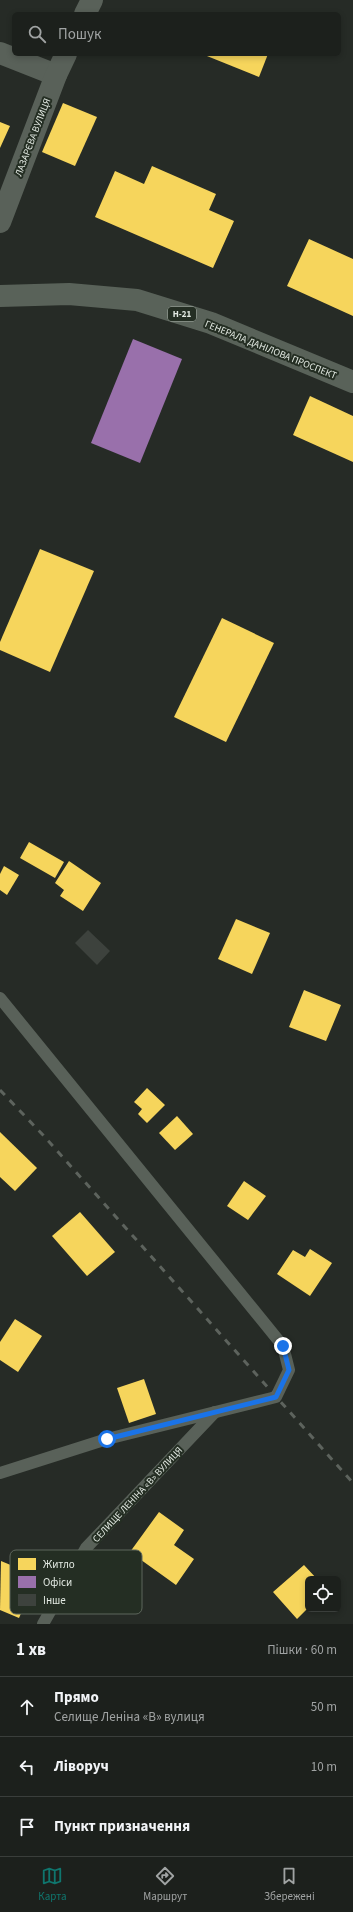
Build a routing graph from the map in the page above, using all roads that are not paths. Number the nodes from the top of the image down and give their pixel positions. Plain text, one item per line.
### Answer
1 (92, 0) edge
2 (86, 12) edge
3 (0, 53) edge
4 (65, 56) edge
5 (56, 75) junction
6 (1, 216) edge
7 (0, 296) edge
8 (353, 382) edge
9 (0, 998) edge
10 (215, 1412) junction
11 (0, 1472) edge
12 (85, 1550) edge
13 (49, 1614) edge
14 (43, 1624) edge

1 - 2 street
3 - 5 street
4 - 5 street, ЛАЗАРЄВА ВУЛИЦЯ
5 - 6 street, ЛАЗАРЄВА ВУЛИЦЯ
7 - 8 main road, ГЕНЕРАЛА ДАНІЛОВА ПРОСПЕКТ / Н-21
9 - 10 lane
10 - 11 lane
10 - 12 lane, СЕЛИЩЕ ЛЕНІНА «В» ВУЛИЦЯ
13 - 14 lane, СЕЛИЩЕ ЛЕНІНА «В» ВУЛИЦЯ

